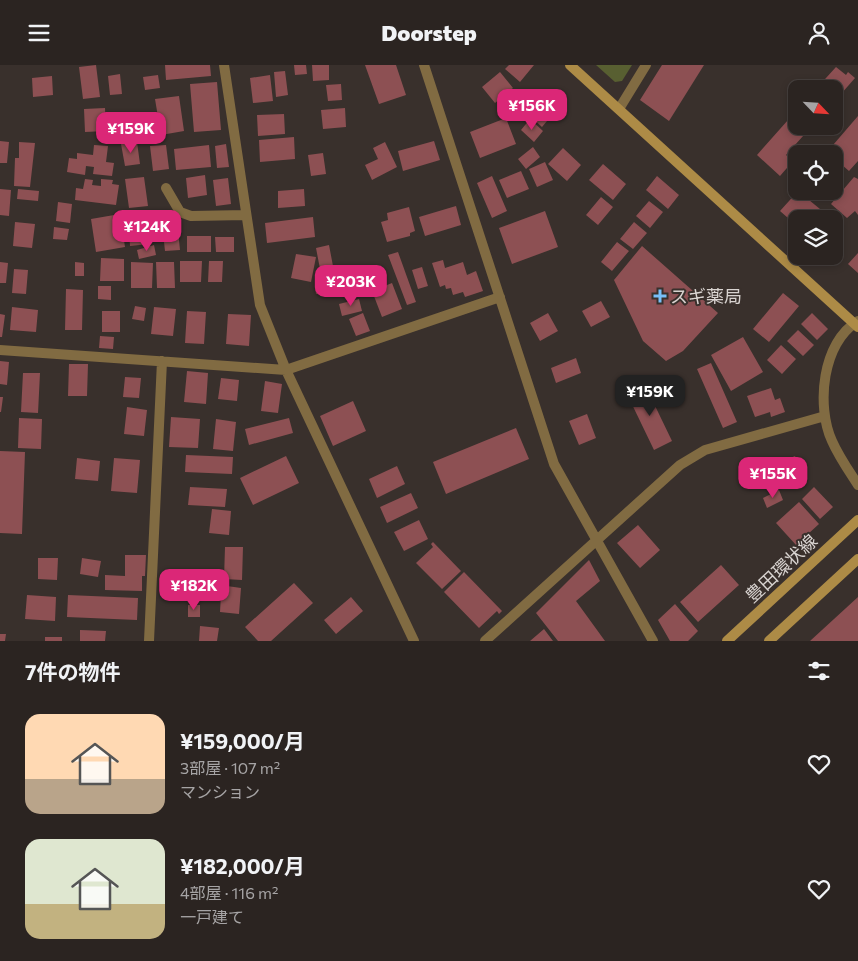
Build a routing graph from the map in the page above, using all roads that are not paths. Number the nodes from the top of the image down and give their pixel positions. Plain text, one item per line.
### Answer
1 (224, 65) edge
2 (424, 65) edge
3 (570, 65) edge
4 (646, 65) edge
5 (619, 109) junction
6 (166, 188) dead end
7 (246, 215) junction
8 (500, 297) junction
9 (857, 323) edge
10 (0, 350) edge
11 (162, 361) junction
12 (286, 369) junction
13 (825, 416) junction
14 (858, 485) edge
15 (858, 520) edge
16 (597, 542) junction
17 (858, 559) edge
18 (149, 641) edge
19 (414, 641) edge
20 (485, 641) edge
21 (653, 641) edge
22 (727, 641) edge
23 (770, 641) edge

1 - 7 street
2 - 8 street
3 - 5 street
4 - 5 street
5 - 9 street
6 - 7 street
7 - 12 street
8 - 12 street
8 - 16 street
9 - 13 street
10 - 11 street
11 - 12 street
11 - 18 street
12 - 19 street
13 - 14 street
13 - 16 street
15 - 22 street, 豊田環状線
16 - 20 street
16 - 21 street
17 - 23 street

